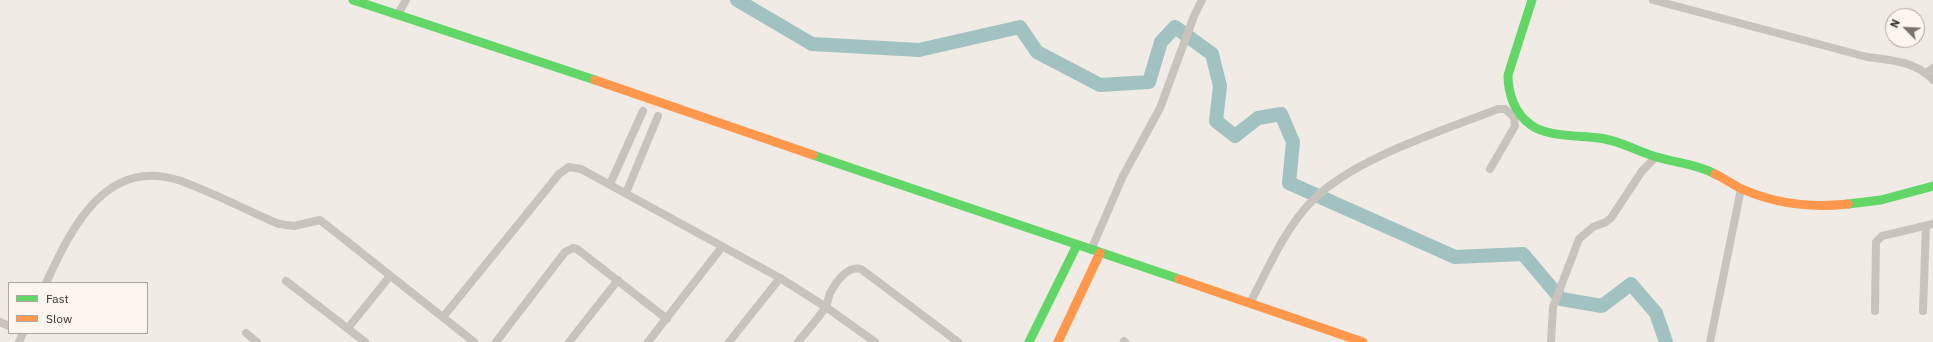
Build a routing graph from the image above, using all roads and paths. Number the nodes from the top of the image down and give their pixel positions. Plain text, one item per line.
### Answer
1 (353, 0) edge
2 (406, 0) edge
3 (1202, 0) edge
4 (1532, 0) edge
5 (1653, 0) edge
6 (398, 14) junction
7 (1930, 70) edge
8 (1933, 80) edge
9 (643, 111) dead end
10 (658, 116) dead end
11 (1656, 157) junction
12 (1490, 169) dead end
13 (610, 184) junction
14 (1933, 186) edge
15 (1741, 189) junction
16 (626, 193) junction
17 (1930, 225) edge
18 (1077, 245) junction
19 (722, 247) junction
20 (1096, 251) junction
21 (390, 276) junction
22 (780, 278) junction
23 (618, 280) junction
24 (286, 281) dead end
25 (46, 282) edge
26 (1250, 303) junction
27 (826, 307) junction
28 (1875, 311) dead end
29 (1923, 311) dead end
30 (443, 318) junction
31 (667, 319) junction
32 (348, 328) junction
33 (246, 333) dead end
34 (871, 341) edge
35 (257, 342) edge
36 (365, 342) edge
37 (474, 342) edge
38 (496, 342) edge
39 (568, 342) edge
40 (648, 342) edge
41 (729, 342) edge
42 (798, 342) edge
43 (958, 342) edge
44 (1029, 342) edge
45 (1058, 342) edge
46 (1363, 342) edge
47 (1551, 342) edge
48 (1710, 342) edge

1 - 6 main road
2 - 6 street
3 - 20 street
4 - 11 main road
5 - 7 street
6 - 18 main road
7 - 8 street
9 - 13 street
10 - 16 street
11 - 15 main road
11 - 47 street
12 - 26 street
13 - 16 street
13 - 30 street
14 - 15 main road
15 - 48 street
16 - 19 street
17 - 28 street
17 - 29 street
18 - 20 main road
18 - 44 main road
19 - 22 street
19 - 31 street
20 - 26 main road
20 - 45 main road
21 - 25 street
21 - 30 street
21 - 32 street
22 - 27 street
22 - 41 street
23 - 31 street
23 - 38 street
23 - 39 street
24 - 32 street
26 - 46 main road
27 - 34 street
27 - 42 street
27 - 43 street
30 - 37 street
31 - 40 street
32 - 36 street
33 - 35 street

